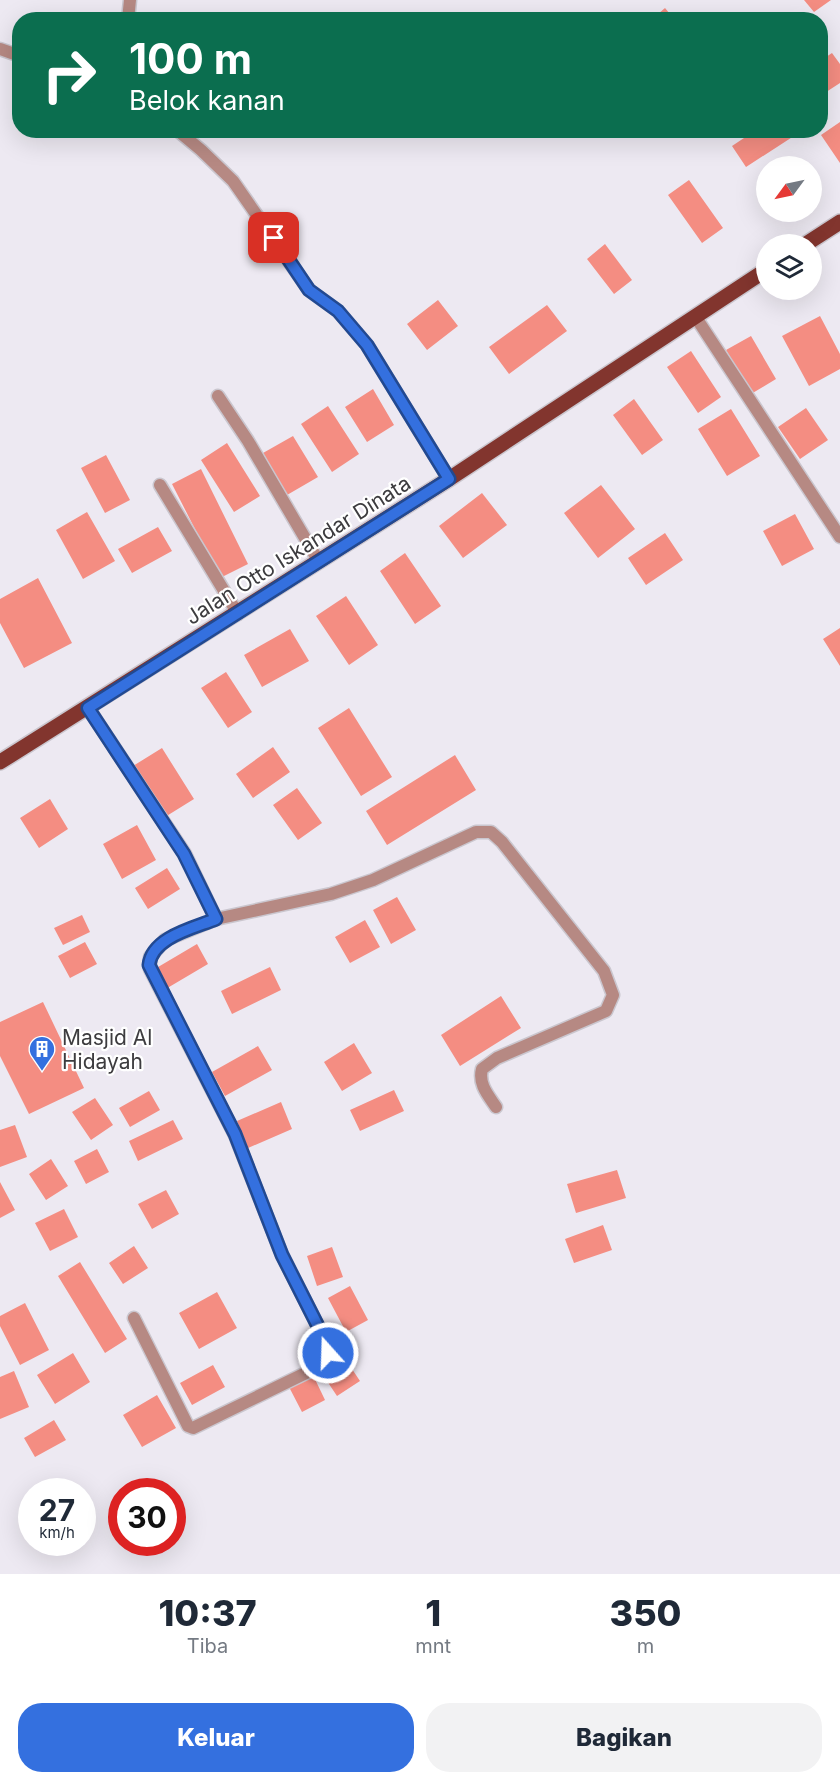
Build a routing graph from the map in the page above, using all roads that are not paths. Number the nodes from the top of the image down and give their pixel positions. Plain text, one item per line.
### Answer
1 (187, 138) edge
2 (840, 222) edge
3 (821, 234) edge
4 (756, 276) edge
5 (695, 316) junction
6 (218, 396) dead end
7 (449, 479) junction
8 (160, 485) dead end
9 (840, 537) edge
10 (319, 562) junction
11 (238, 614) junction
12 (88, 708) junction
13 (0, 762) edge
14 (216, 919) junction
15 (496, 1107) dead end
16 (134, 1318) dead end

1 - 7 street
2 - 3 main road
4 - 5 main road, Jalan Otto Iskandar Dinata
5 - 7 main road, Jalan Otto Iskandar Dinata
5 - 9 street
6 - 10 street
7 - 10 main road, Jalan Otto Iskandar Dinata
8 - 11 street
10 - 11 main road, Jalan Otto Iskandar Dinata
11 - 12 main road, Jalan Otto Iskandar Dinata
12 - 13 main road, Jalan Otto Iskandar Dinata
12 - 14 street
14 - 15 street
14 - 16 street

